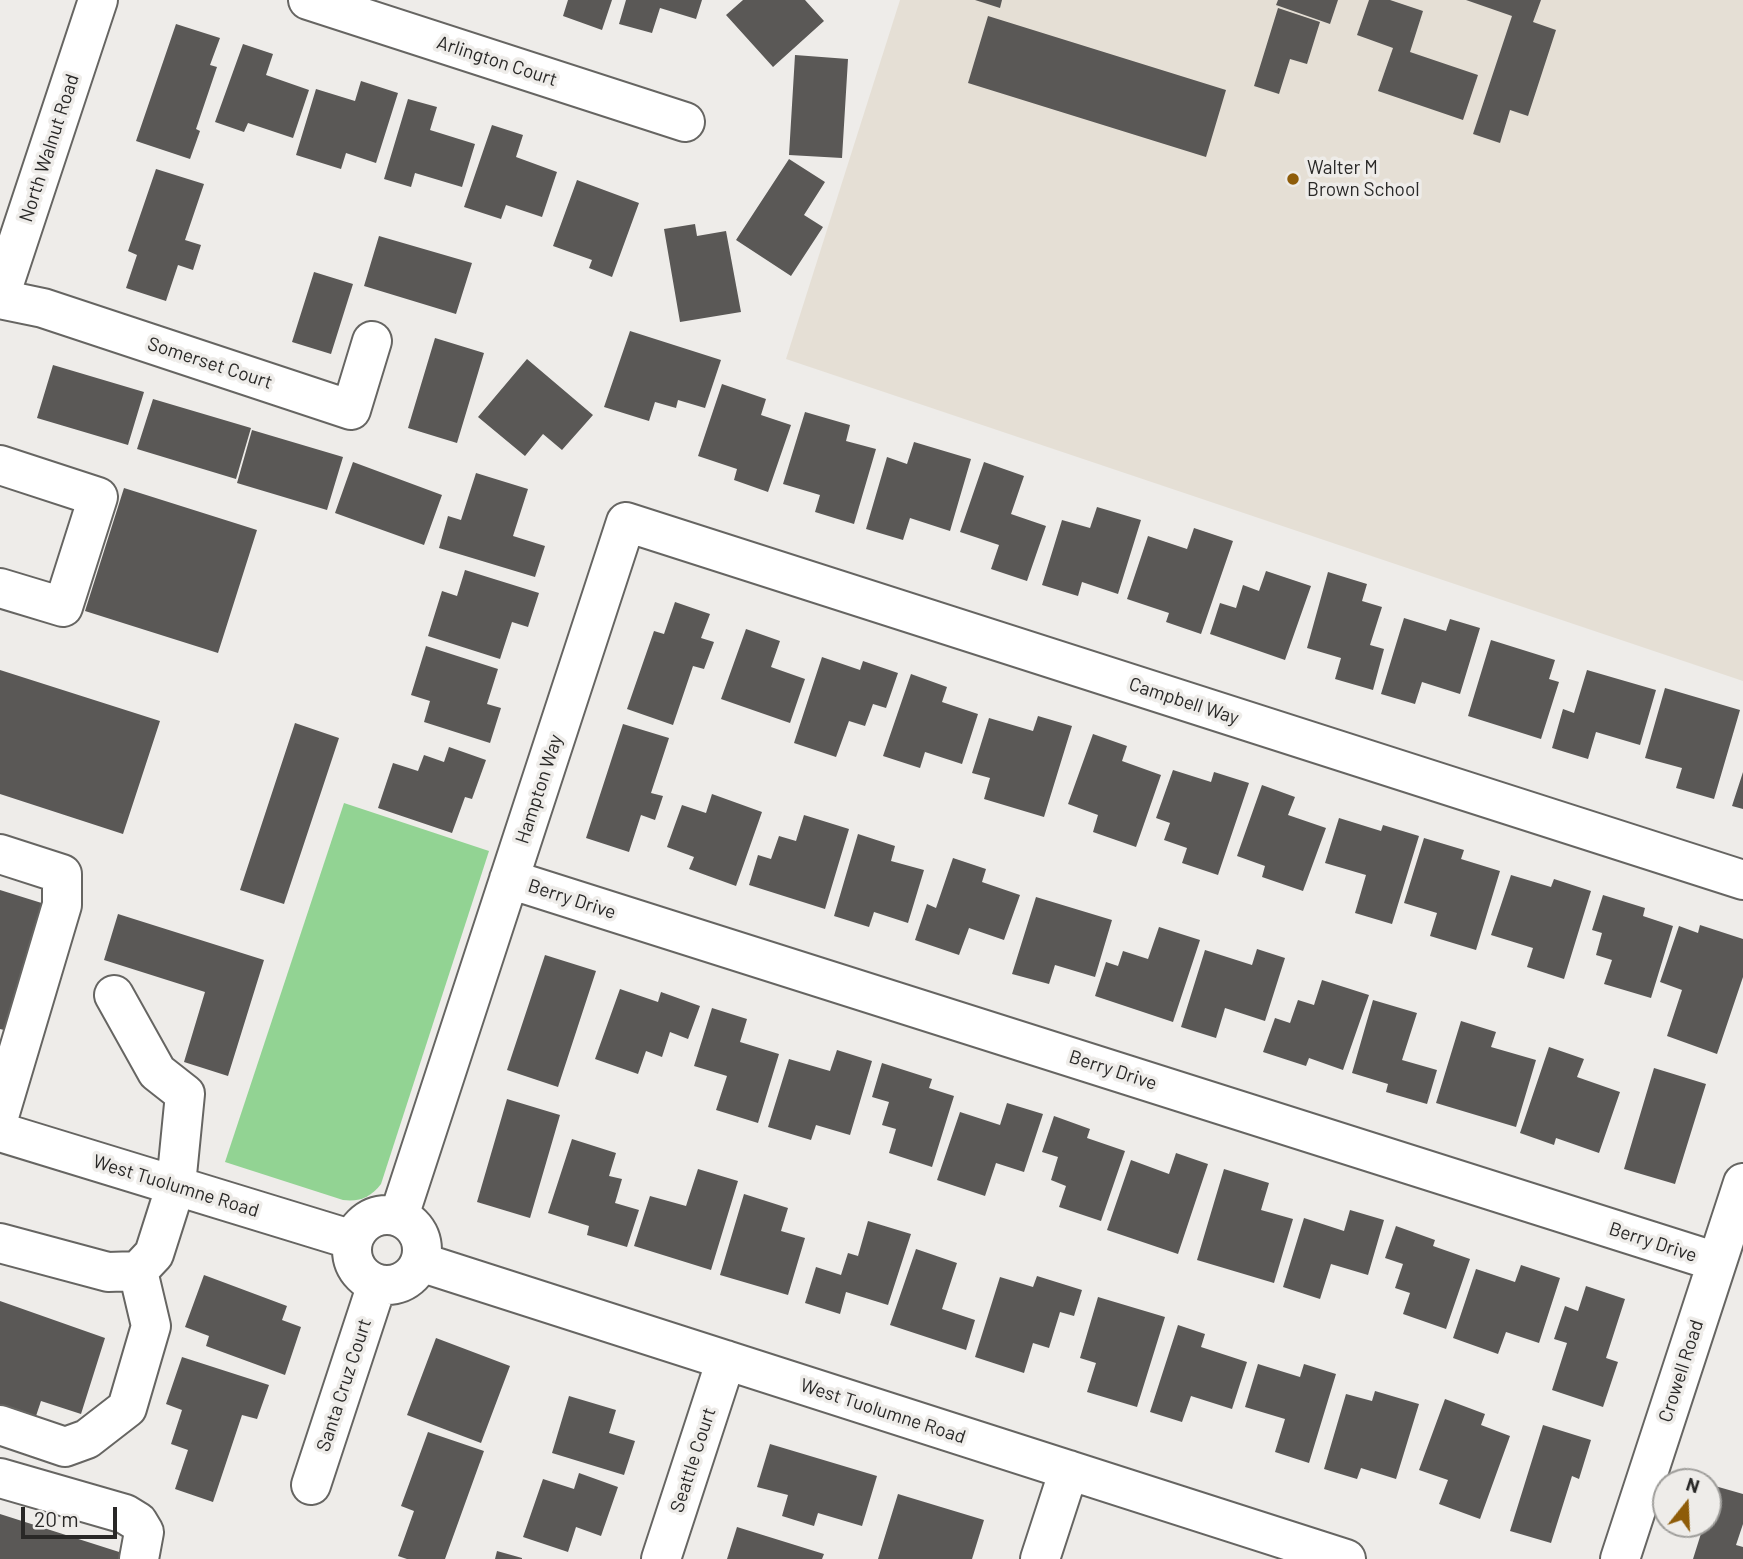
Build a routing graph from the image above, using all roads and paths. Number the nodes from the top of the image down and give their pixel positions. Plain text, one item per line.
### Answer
1 (98, 0) edge
2 (308, 0) edge
3 (685, 122) dead end
4 (0, 297) edge
5 (372, 341) dead end
6 (0, 465) edge
7 (626, 522) joint
8 (0, 588) edge
9 (0, 854) edge
10 (509, 879) junction
11 (1743, 880) edge
12 (114, 995) dead end
13 (0, 1112) edge
14 (0, 1132) edge
15 (1743, 1182) edge
16 (176, 1185) junction
17 (399, 1216) junction
18 (352, 1240) junction
19 (0, 1243) edge
20 (420, 1262) junction
21 (1717, 1262) junction
22 (138, 1271) junction
23 (377, 1284) junction
24 (726, 1360) junction
25 (0, 1425) edge
26 (1069, 1470) junction
27 (0, 1478) edge
28 (311, 1485) dead end
29 (138, 1559) edge
30 (661, 1559) edge
31 (1040, 1559) edge
32 (1346, 1559) edge
33 (1620, 1559) edge

1 - 4 street, North Walnut Road
2 - 3 street, Arlington Court
4 - 5 street, Somerset Court
6 - 8 street
7 - 10 street, Hampton Way
7 - 11 street, Campbell Way
9 - 13 street
10 - 17 street, Hampton Way
10 - 21 street, Berry Drive
12 - 16 street
14 - 16 street, West Tuolumne Road
15 - 21 street, Crowell Road
16 - 18 street, West Tuolumne Road
16 - 22 street
17 - 18 street
17 - 20 street
18 - 23 street
19 - 22 street
20 - 23 street
20 - 24 street, West Tuolumne Road
21 - 33 street, Crowell Road
22 - 25 street
23 - 28 street, Santa Cruz Court
24 - 26 street, West Tuolumne Road
24 - 30 street, Seattle Court
26 - 31 street
26 - 32 street, West Tuolumne Road
27 - 29 street

